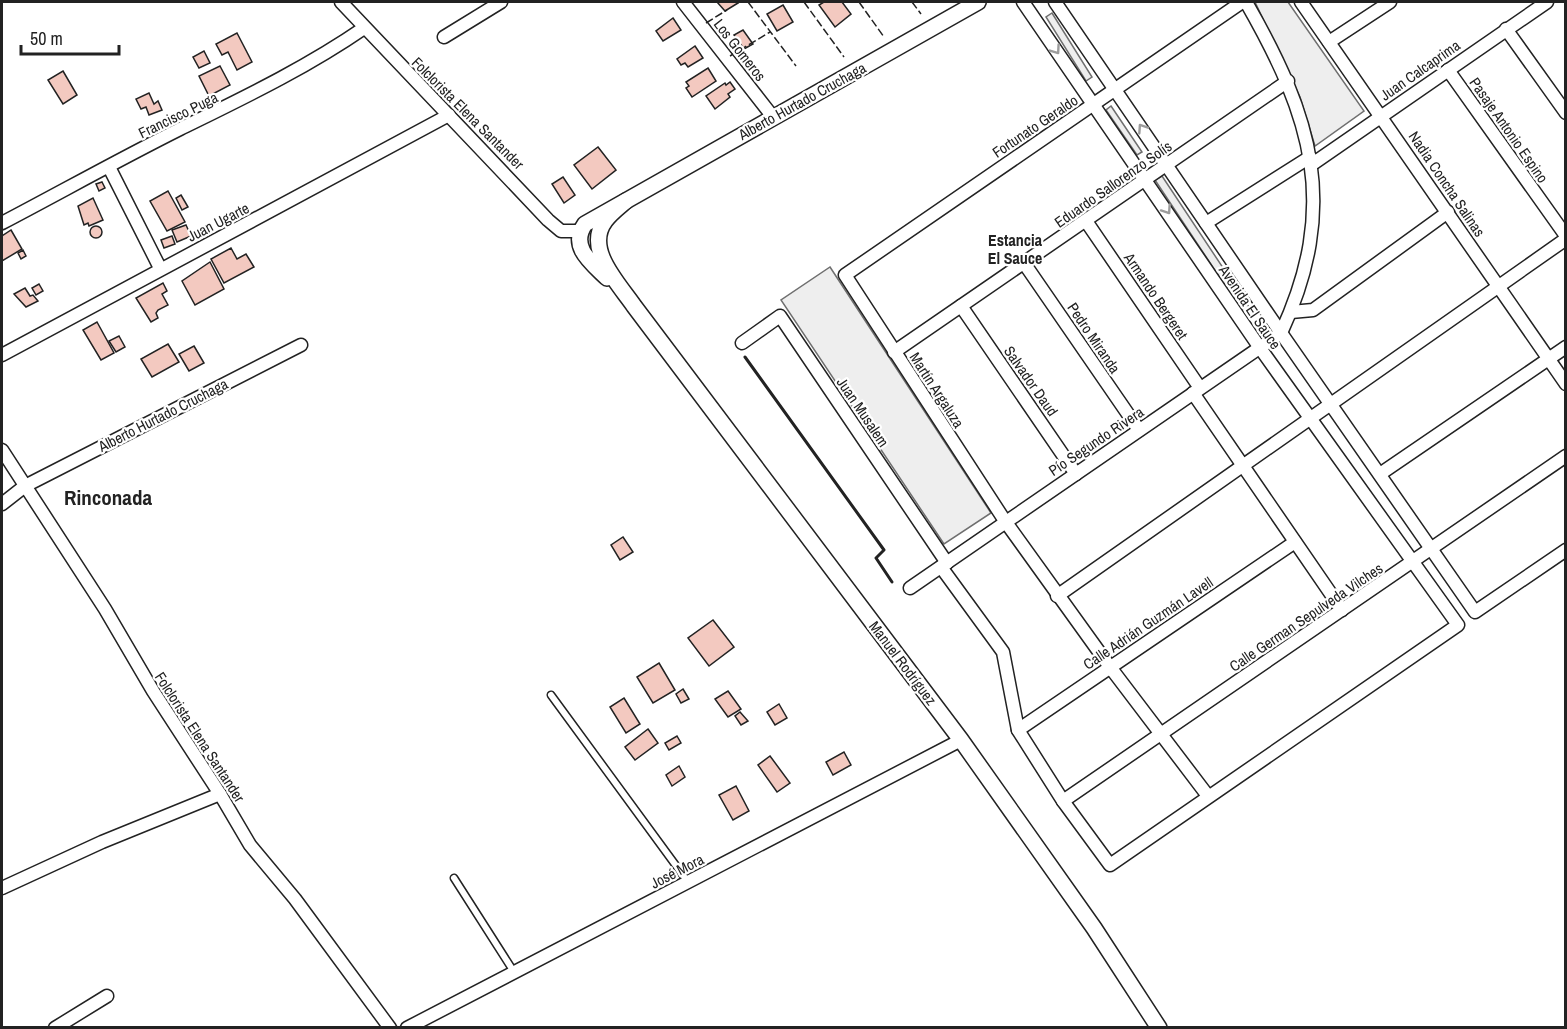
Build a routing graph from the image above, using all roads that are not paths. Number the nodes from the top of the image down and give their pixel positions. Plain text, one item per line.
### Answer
1 (340, 2) edge
2 (501, 2) edge
3 (683, 2) edge
4 (978, 2) edge
5 (1023, 2) edge
6 (1055, 2) edge
7 (1244, 2) edge
8 (1301, 2) edge
9 (1390, 2) edge
10 (1547, 2) edge
11 (364, 28) junction
12 (1506, 29) junction
13 (444, 37) dead end
14 (1329, 42) junction
15 (1448, 70) junction
16 (1288, 81) junction
17 (1115, 89) junction
18 (1093, 104) junction
19 (1566, 113) edge
20 (449, 115) junction
21 (1382, 115) junction
22 (773, 117) junction
23 (1310, 161) junction
24 (1167, 165) junction
25 (109, 167) junction
26 (1147, 180) junction
27 (626, 201) junction
28 (1448, 212) junction
29 (1086, 221) junction
30 (2, 223) edge
31 (1206, 223) junction
32 (580, 231) junction
33 (1566, 238) edge
34 (1024, 263) junction
35 (160, 268) junction
36 (845, 275) joint
37 (1498, 286) junction
38 (634, 306) junction
39 (961, 306) junction
40 (1291, 312) junction
41 (1281, 333) junction
42 (742, 343) dead end
43 (301, 345) dead end
44 (1566, 347) edge
45 (1260, 348) junction
46 (894, 352) junction
47 (2, 355) edge
48 (1548, 359) junction
49 (1566, 384) edge
50 (1197, 391) junction
51 (1330, 404) junction
52 (1310, 418) junction
53 (1139, 430) junction
54 (2, 450) edge
55 (1566, 456) edge
56 (1243, 465) junction
57 (1076, 474) junction
58 (1380, 474) junction
59 (25, 486) junction
60 (2, 504) edge
61 (1005, 521) junction
62 (1295, 542) junction
63 (1432, 548) junction
64 (1566, 550) edge
65 (1414, 561) junction
66 (944, 565) junction
67 (910, 588) dead end
68 (1057, 596) junction
69 (1342, 610) junction
70 (1110, 667) junction
71 (551, 695) dead end
72 (1017, 730) junction
73 (1161, 734) junction
74 (961, 740) junction
75 (220, 794) junction
76 (1208, 796) junction
77 (1063, 801) junction
78 (454, 878) dead end
79 (688, 882) junction
80 (2, 888) edge
81 (514, 972) junction
82 (107, 996) dead end
83 (55, 1028) edge
84 (390, 1028) edge
85 (407, 1028) edge
86 (1159, 1028) edge

1 - 11 street, Folclorista Elena Santander
2 - 13 street
3 - 22 street, Los Gomeros
4 - 22 street, Alberto Hurtado Cruchaga
5 -> 18 street, Avenida El Sauce
6 - 17 street, Avenida El Sauce
7 - 16 street, Pío Segundo Rivera
7 - 17 street, Fortunato Geraldo
8 - 14 street, Nadia Concha Salinas
9 - 14 street
10 - 12 street, Juan Calcaprima
11 - 20 street, Folclorista Elena Santander
11 - 25 street, Francisco Puga
12 - 15 street, Juan Calcaprima
12 - 19 street
14 - 21 street, Nadia Concha Salinas
15 - 21 street, Juan Calcaprima
15 - 33 street, Pasaje Antonio Espino
16 - 23 street, Pío Segundo Rivera
16 - 24 street, Eduardo Sallorenzo Solís
17 - 18 street, Fortunato Geraldo
24 -> 17 street, Avenida El Sauce
18 - 26 street, Avenida El Sauce
18 - 36 street, Fortunato Geraldo
20 - 32 street, Folclorista Elena Santander
20 - 35 street, Juan Ugarte
21 - 23 street, Juan Calcaprima
21 - 28 street, Nadia Concha Salinas
22 - 27 street, Alberto Hurtado Cruchaga
23 - 31 street, Juan Calcaprima
23 - 40 street, Pío Segundo Rivera
24 - 26 street, Eduardo Sallorenzo Solís
24 - 31 street, Avenida El Sauce
25 - 30 street, Francisco Puga
25 - 35 street
26 - 29 street, Eduardo Sallorenzo Solís
26 -> 45 street, Avenida El Sauce
27 - 32 street
27 - 38 street, Manuel Rodríguez
28 - 37 street, Nadia Concha Salinas
28 - 40 street
29 - 34 street, Eduardo Sallorenzo Solís
29 - 50 street, Armando Bergeret
31 - 41 street, Avenida El Sauce
32 - 38 street, Manuel Rodríguez
33 - 37 street
34 - 39 street, Eduardo Sallorenzo Solís
34 - 53 street, Pedro Miranda
35 - 47 street, Juan Ugarte
36 - 46 street, Martín Argaluza
37 - 48 street, Nadia Concha Salinas
37 - 51 street
38 - 74 street, Manuel Rodríguez
39 - 46 street, Eduardo Sallorenzo Solís
39 - 57 street, Salvador Daud
40 - 41 street, Pío Segundo Rivera
41 - 45 street, Pío Segundo Rivera
41 - 51 street, Avenida El Sauce
42 - 66 street, Juan Musalem
43 - 59 street, Alberto Hurtado Cruchaga
44 - 48 street
45 - 50 street, Pío Segundo Rivera
45 - 52 street, Avenida El Sauce
46 - 61 street, Martín Argaluza
48 - 49 street, Nadia Concha Salinas
48 - 58 street
50 - 53 street, Pío Segundo Rivera
50 - 56 street, Armando Bergeret
51 - 52 street
51 - 58 street, Avenida El Sauce
52 - 56 street
52 - 65 street, Avenida El Sauce
53 - 57 street, Pío Segundo Rivera
54 - 59 street, Folclorista Elena Santander
55 - 63 street, Calle German Sepulveda Vilches
56 - 62 street, Armando Bergeret
56 - 68 street
57 - 61 street, Pío Segundo Rivera
58 - 63 street, Avenida El Sauce
59 - 60 street, Alberto Hurtado Cruchaga
59 - 75 street, Folclorista Elena Santander
61 - 66 street, Pío Segundo Rivera
61 - 68 street, Martín Argaluza
62 - 69 street, Armando Bergeret
62 - 70 street, Calle Adrián Guzmán Lavell
63 - 64 street, Avenida El Sauce
63 - 65 street, Calle German Sepulveda Vilches
65 - 69 street, Calle German Sepulveda Vilches
65 - 76 street, Avenida El Sauce
66 - 67 street, Pío Segundo Rivera
66 - 72 street
68 - 70 street, Martín Argaluza
69 - 73 street, Calle German Sepulveda Vilches
70 - 72 street, Calle Adrián Guzmán Lavell
70 - 73 street, Martín Argaluza
71 - 79 lane
72 - 77 street
73 - 76 street, Martín Argaluza
73 - 77 street, Calle German Sepulveda Vilches
74 - 79 street, José Mora
74 - 86 street, Manuel Rodríguez
75 - 80 street
75 - 84 street, Folclorista Elena Santander
76 - 77 street
78 - 81 lane
79 - 81 street, José Mora
81 - 85 street, José Mora
82 - 83 street

